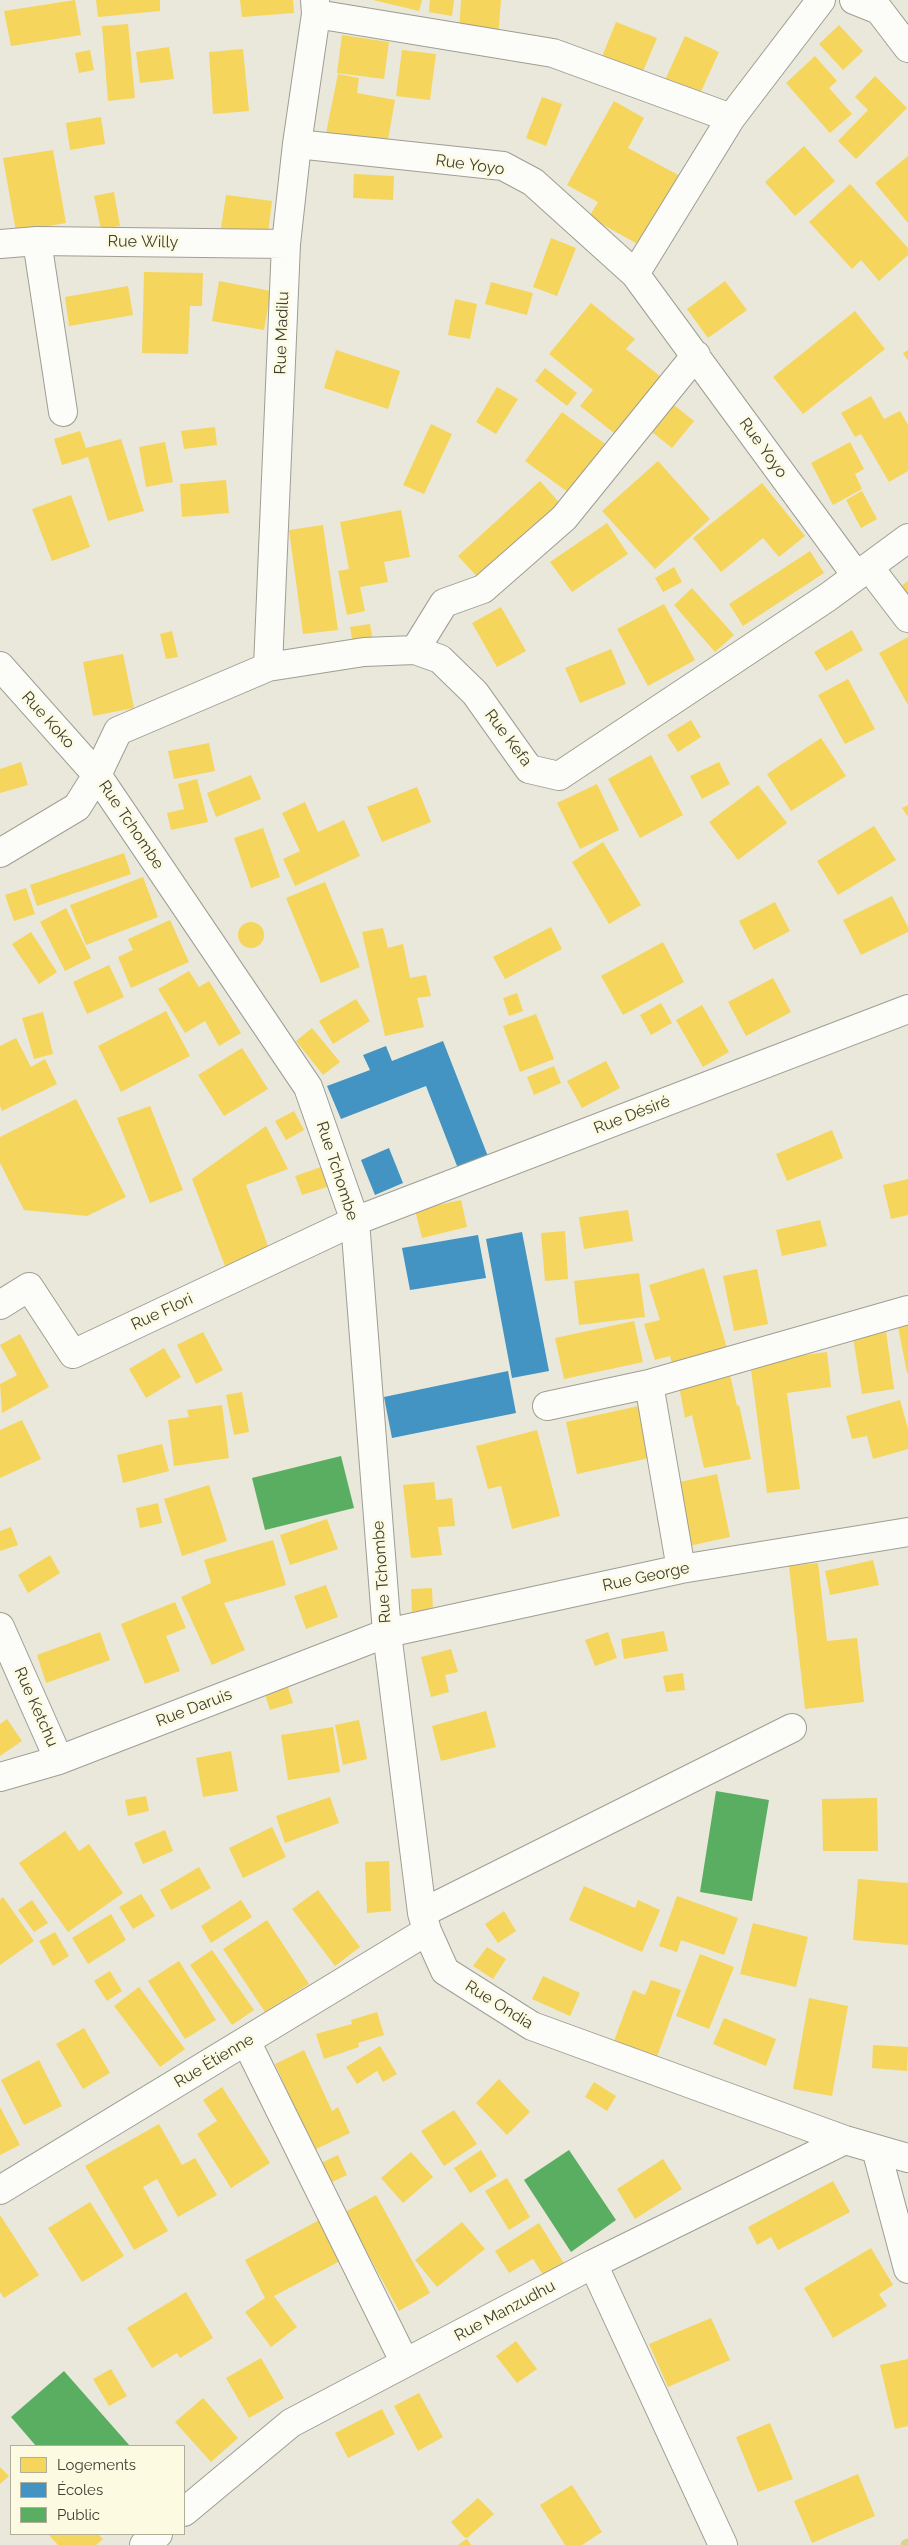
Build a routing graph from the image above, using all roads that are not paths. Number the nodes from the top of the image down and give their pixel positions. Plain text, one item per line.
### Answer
1 (821, 0) edge
2 (854, 0) edge
3 (316, 7) edge
4 (908, 48) edge
5 (731, 118) junction
6 (297, 144) junction
7 (37, 241) junction
8 (0, 244) edge
9 (286, 244) junction
10 (635, 274) junction
11 (696, 356) junction
12 (63, 412) dead end
13 (908, 538) edge
14 (862, 571) junction
15 (908, 618) edge
16 (415, 650) junction
17 (0, 666) edge
18 (268, 667) junction
19 (97, 775) junction
20 (0, 853) edge
21 (908, 1009) edge
22 (356, 1221) junction
23 (0, 1305) edge
24 (908, 1310) edge
25 (649, 1384) junction
26 (547, 1406) dead end
27 (908, 1532) edge
28 (681, 1569) junction
29 (0, 1627) edge
30 (387, 1633) junction
31 (792, 1728) dead end
32 (60, 1760) junction
33 (0, 1777) edge
34 (424, 1922) junction
35 (246, 2041) junction
36 (844, 2140) junction
37 (876, 2149) junction
38 (908, 2158) edge
39 (0, 2190) edge
40 (593, 2264) junction
41 (908, 2269) edge
42 (405, 2363) junction
43 (185, 2511) edge
44 (157, 2535) edge
45 (144, 2545) edge
46 (723, 2545) edge

1 - 5 street
2 - 4 street
3 - 5 street
3 - 6 street, Rue Madilu
5 - 10 street
6 - 9 street, Rue Madilu
6 - 10 street, Rue Yoyo
7 - 8 street, Rue Willy
7 - 9 street, Rue Willy
7 - 12 street
9 - 18 street, Rue Madilu
10 - 11 street, Rue Yoyo
11 - 14 street, Rue Yoyo
11 - 16 street
13 - 14 street, Rue Kefa
14 - 15 street, Rue Yoyo
14 - 16 street, Rue Kefa
16 - 18 street, Rue Kefa
17 - 19 street, Rue Koko
18 - 19 street, Rue Kefa
19 - 20 street, Rue Kefa
19 - 22 street, Rue Tchombe
21 - 22 street, Rue Désiré
22 - 23 street, Rue Flori
22 - 30 street, Rue Tchombe
24 - 25 street
25 - 26 street
25 - 28 street
27 - 28 street, Rue George
28 - 30 street, Rue George
29 - 32 street, Rue Ketchu
30 - 32 street, Rue Daruis
30 - 34 street, Rue Ondia
31 - 34 street, Rue Étienne
32 - 33 street, Rue Daruis
34 - 35 street, Rue Étienne
34 - 36 street, Rue Ondia
35 - 39 street, Rue Étienne
35 - 42 street
36 - 37 street, Rue Ondia
36 - 40 street, Rue Manzudhu
37 - 38 street, Rue Ondia
37 - 41 street
40 - 42 street, Rue Manzudhu
40 - 46 street
42 - 43 street, Rue Manzudhu
44 - 45 street

